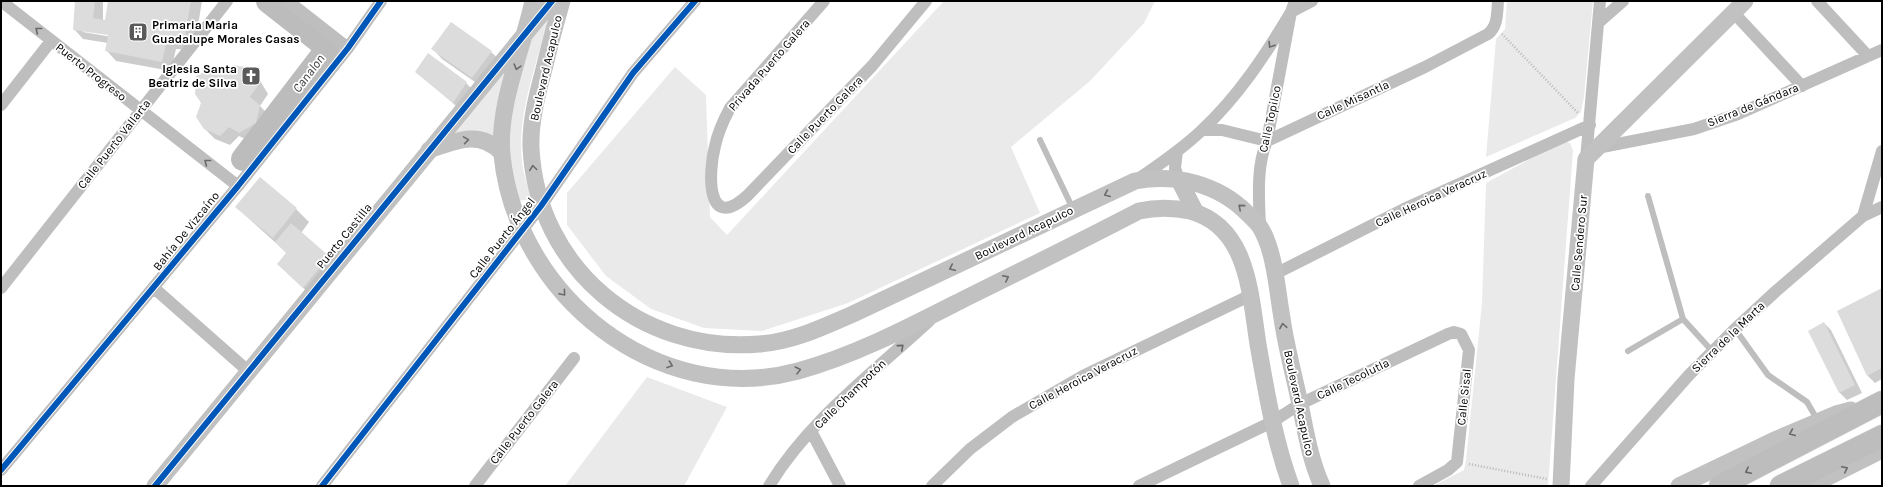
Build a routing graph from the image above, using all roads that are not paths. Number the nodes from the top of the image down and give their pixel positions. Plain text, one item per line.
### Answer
1 (1, 1) edge
2 (227, 1) edge
3 (288, 1) edge
4 (381, 1) edge
5 (533, 1) edge
6 (552, 1) edge
7 (562, 1) edge
8 (696, 1) edge
9 (824, 1) edge
10 (926, 1) edge
11 (1312, 1) edge
12 (1498, 1) edge
13 (1600, 1) edge
14 (1622, 1) edge
15 (1817, 1) edge
16 (1293, 6) edge
17 (1739, 7) edge
18 (1598, 23) junction
19 (527, 29) junction
20 (51, 41) junction
21 (348, 48) junction
22 (1882, 50) edge
23 (1868, 56) junction
24 (1802, 86) junction
25 (1, 105) edge
26 (140, 111) junction
27 (1590, 125) junction
28 (1202, 130) junction
29 (1040, 140) dead end
30 (1266, 141) junction
31 (428, 150) junction
32 (1177, 151) junction
33 (1882, 151) edge
34 (502, 153) junction
35 (1591, 154) junction
36 (1179, 180) junction
37 (1135, 181) junction
38 (238, 186) junction
39 (1648, 196) dead end
40 (714, 202) joint
41 (541, 206) junction
42 (1882, 207) edge
43 (1073, 210) junction
44 (1196, 213) junction
45 (1863, 216) junction
46 (1260, 226) junction
47 (521, 230) junction
48 (1275, 274) junction
49 (1, 288) edge
50 (154, 288) junction
51 (1251, 295) junction
52 (940, 311) junction
53 (1683, 319) junction
54 (1736, 329) junction
55 (1461, 334) joint
56 (1628, 351) dead end
57 (1713, 352) junction
58 (574, 358) dead end
59 (248, 371) junction
60 (1300, 404) junction
61 (1875, 405) edge
62 (1272, 422) junction
63 (1818, 422) junction
64 (811, 431) junction
65 (1882, 436) edge
66 (1882, 450) edge
67 (1, 470) edge
68 (1561, 484) edge
69 (155, 486) edge
70 (322, 486) edge
71 (475, 486) edge
72 (769, 486) edge
73 (840, 486) edge
74 (932, 486) edge
75 (1139, 486) edge
76 (1291, 486) edge
77 (1322, 486) edge
78 (1419, 486) edge
79 (1591, 486) edge
80 (1679, 486) edge
81 (1720, 486) edge
82 (1782, 486) edge
83 (1810, 486) edge

20 -> 1 street, Puerto Progreso
2 - 26 street, Calle Puerto Vallarta
3 - 21 street
4 - 21 street, Bahía De Vizcaíno
5 - 19 main road
6 - 19 main road, Puerto Castilla
41 -> 7 main road, Boulevard Acapulco
8 - 41 street, Calle Puerto Ángel
9 - 40 street, Privada Puerto Galera
10 - 40 street, Calle Puerto Galera
11 - 16 street
12 - 30 street, Calle Misantla
13 - 18 street, Calle Sendero Sur
14 - 18 street
15 - 23 street
16 -> 28 street
16 - 30 street, Calle Topilco
17 - 24 street
17 - 35 main road
18 - 27 street, Calle Sendero Sur
19 - 31 main road, Puerto Castilla
19 -> 34 main road
20 - 25 street
20 - 26 street, Puerto Progreso
21 - 38 street, Bahía De Vizcaíno
22 - 23 street, Sierra de Gándara
23 - 24 street, Sierra de Gándara
24 - 35 street, Sierra de Gándara
38 -> 26 street, Puerto Progreso
26 - 49 street, Calle Puerto Vallarta
27 - 35 street, Calle Sendero Sur
27 - 48 street, Calle Heroica Veracruz
28 - 30 street
28 - 32 street
29 - 43 lane
30 - 46 street, Calle Topilco
31 -> 34 main road
31 - 59 main road, Puerto Castilla
32 - 36 street
32 - 37 street
33 - 45 street
34 - 47 main road
35 - 68 main road, Calle Sendero Sur
36 - 37 main road, Boulevard Acapulco
36 - 44 main road
46 -> 36 main road, Boulevard Acapulco
37 -> 43 main road, Boulevard Acapulco
38 - 50 street, Bahía De Vizcaíno
39 - 53 lane
43 -> 41 main road, Boulevard Acapulco
41 - 47 street, Calle Puerto Ángel
42 - 45 street, Sierra de la Marta
44 - 51 main road
52 -> 44 main road
45 - 54 street, Sierra de la Marta
46 - 48 main road, Boulevard Acapulco
47 -> 52 main road
47 - 70 street, Calle Puerto Ángel
60 -> 48 main road, Boulevard Acapulco
50 - 59 street
50 - 67 street, Bahía De Vizcaíno
51 - 62 main road
51 - 74 street, Calle Heroica Veracruz
64 -> 52 street, Calle Champotón
53 - 56 lane
53 - 57 lane
54 - 57 street, Sierra de la Marta
54 - 63 lane
55 - 60 street, Calle Tecolutla
55 - 78 street, Calle Sisal
57 - 79 street, Sierra de la Marta
58 - 71 street, Calle Puerto Galera
59 - 69 main road, Puerto Castilla
60 - 62 street, Calle Tecolutla
60 - 77 main road, Boulevard Acapulco
61 - 63 main road
61 -> 81 highway
62 - 75 street, Calle Tecolutla
62 - 76 main road
63 -> 80 main road
64 - 72 street, Calle Champotón
64 - 73 street
65 - 82 highway
83 -> 66 main road

